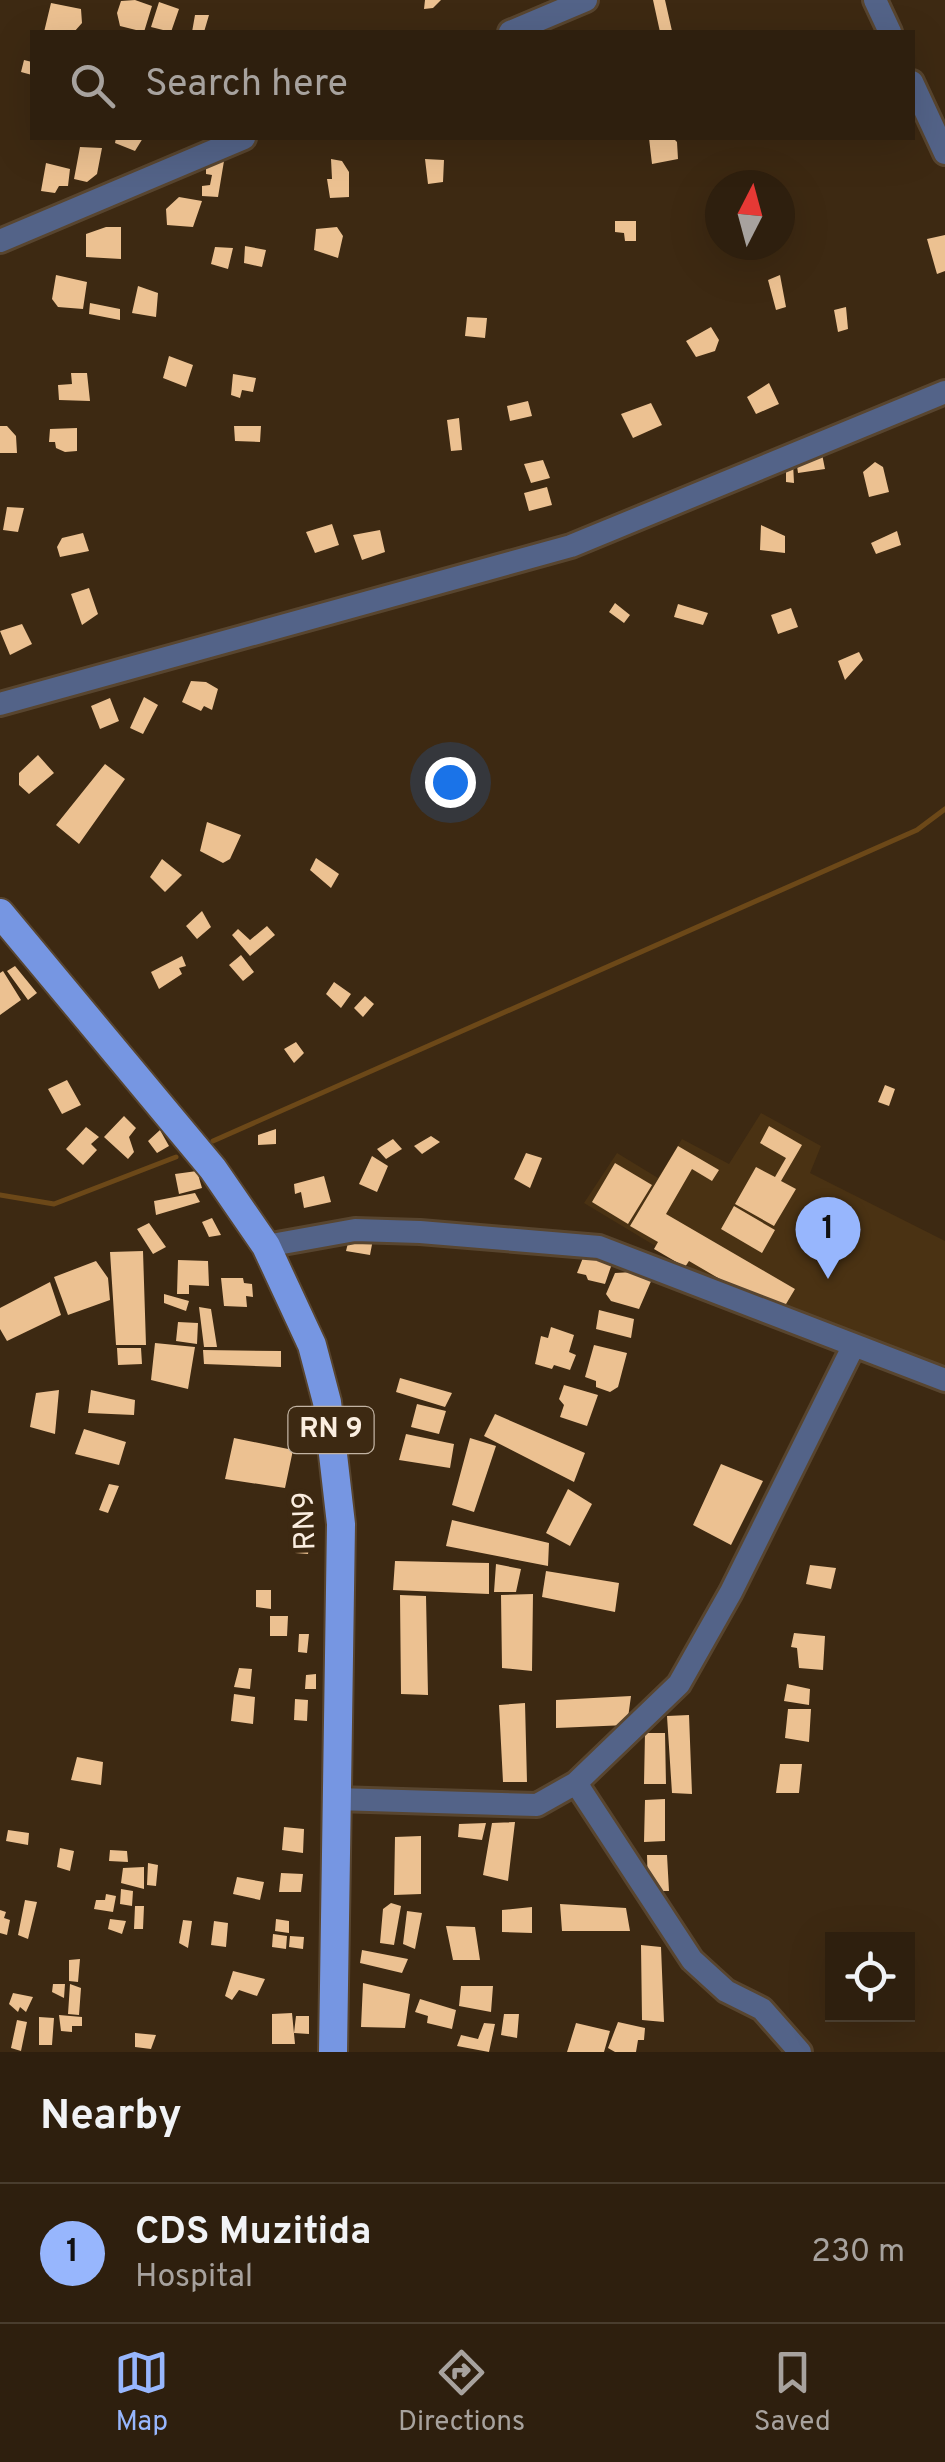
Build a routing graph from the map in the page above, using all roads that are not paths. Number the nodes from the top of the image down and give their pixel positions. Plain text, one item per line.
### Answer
1 (586, 0) edge
2 (875, 0) edge
3 (515, 30) edge
4 (889, 30) edge
5 (915, 88) edge
6 (239, 140) edge
7 (945, 153) edge
8 (0, 241) edge
9 (945, 392) edge
10 (0, 704) edge
11 (0, 913) edge
12 (266, 1246) junction
13 (853, 1347) junction
14 (945, 1380) edge
15 (576, 1783) junction
16 (336, 1799) junction
17 (332, 2052) edge
18 (800, 2052) edge

1 - 3 street
2 - 4 street
5 - 7 street
6 - 8 street
9 - 10 street
11 - 12 main road, RN9 / RN 9
12 - 13 street
12 - 16 main road, RN9 / RN 9
13 - 14 street
13 - 15 street
15 - 16 street
15 - 18 street
16 - 17 main road, RN9 / RN 9

